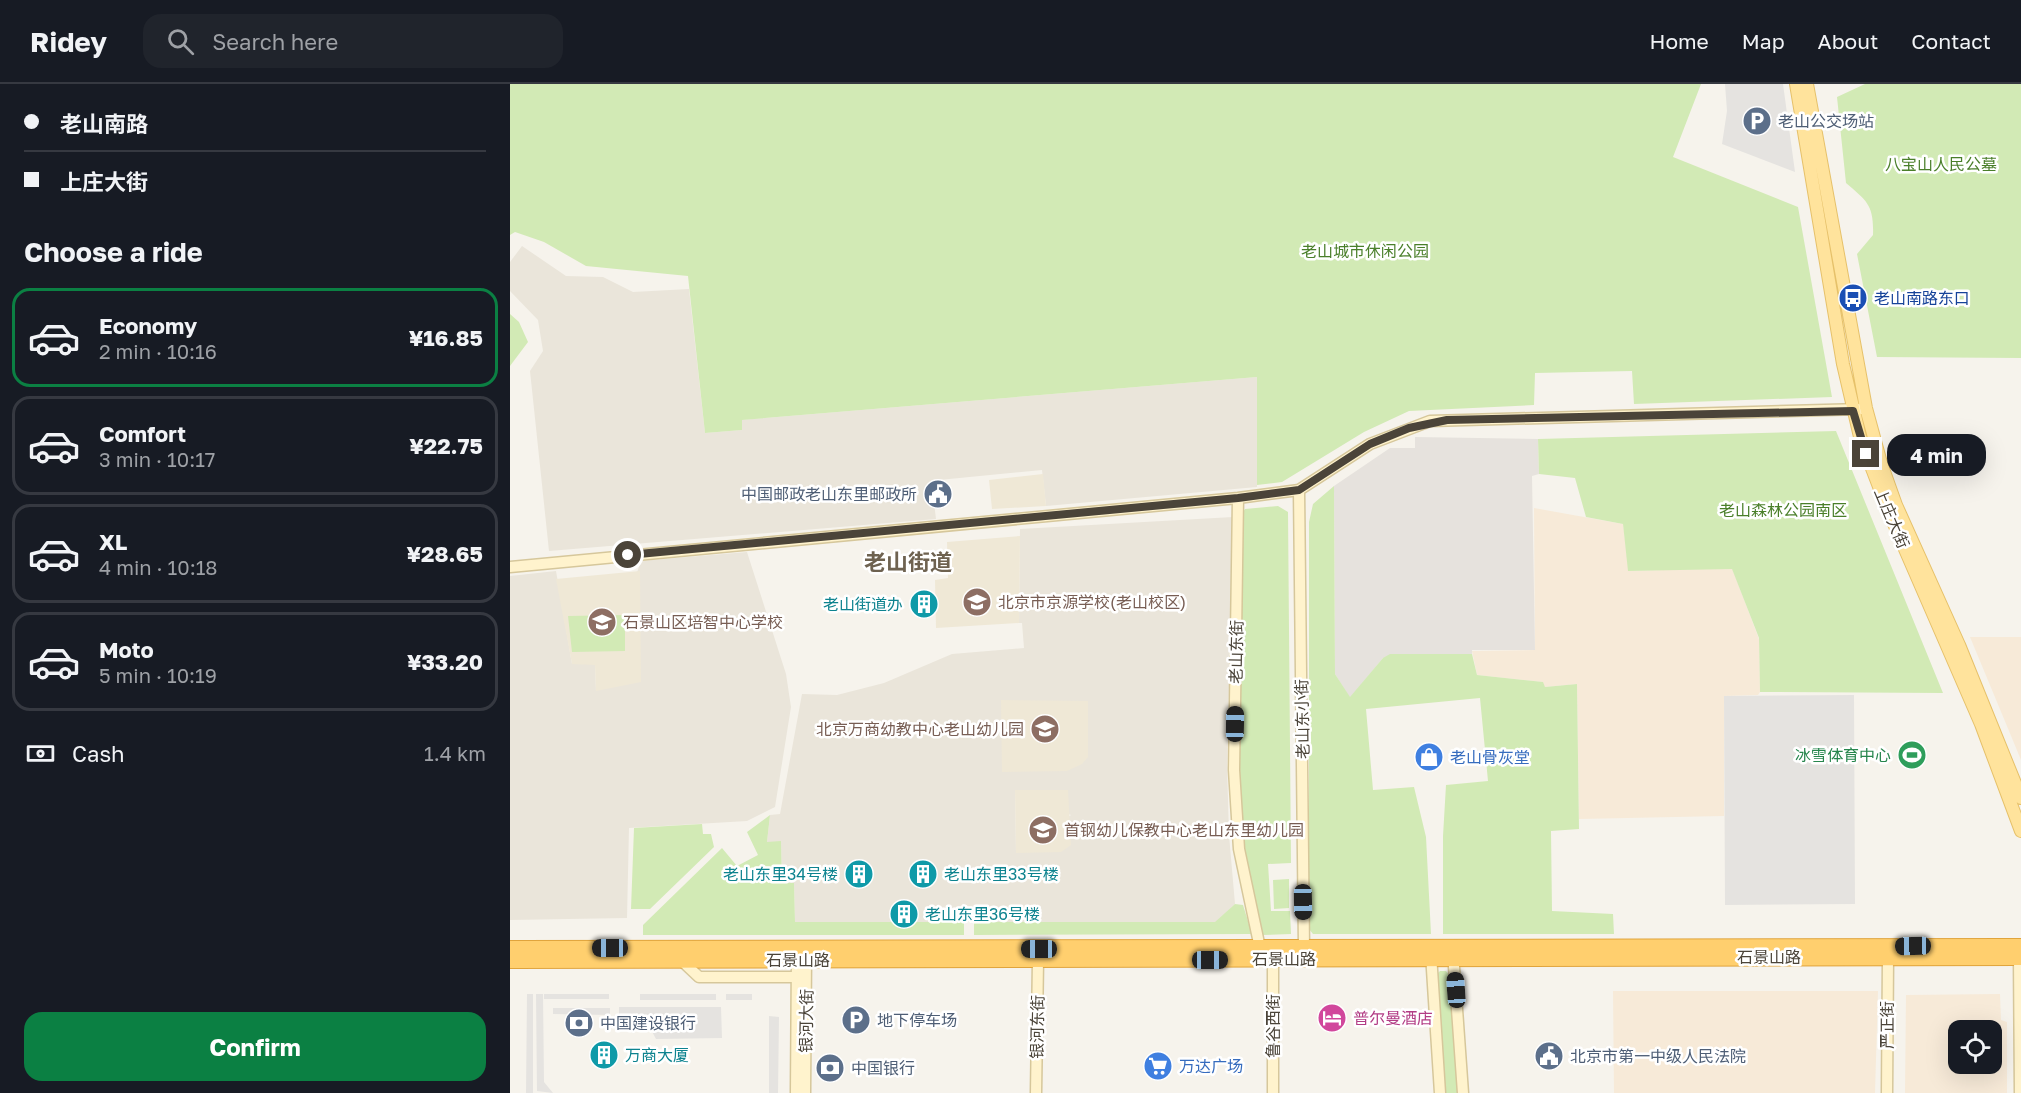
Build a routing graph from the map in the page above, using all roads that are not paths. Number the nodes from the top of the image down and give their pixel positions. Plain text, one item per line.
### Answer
1 (1796, 84) edge
2 (1807, 84) edge
3 (1866, 408) junction
4 (1853, 411) junction
5 (1299, 490) junction
6 (1238, 498) junction
7 (510, 567) edge
8 (2021, 798) edge
9 (2021, 831) edge
10 (510, 948) edge
11 (1260, 948) junction
12 (1304, 948) junction
13 (1453, 952) junction
14 (1431, 953) junction
15 (802, 954) junction
16 (2020, 955) edge
17 (1888, 957) junction
18 (681, 960) junction
19 (1038, 960) junction
20 (1273, 960) junction
21 (510, 961) edge
22 (797, 977) junction
23 (796, 1093) edge
24 (805, 1093) edge
25 (1036, 1093) edge
26 (1274, 1093) edge
27 (1440, 1093) edge
28 (1463, 1093) edge
29 (1887, 1093) edge
30 (2020, 1093) edge

1 - 4 main road, 上庄大街
2 - 3 main road, 上庄大街
3 - 4 main road
3 - 8 main road, 上庄大街
4 - 5 main road
4 - 9 main road, 上庄大街
5 - 6 main road
5 - 12 main road, 老山东小街
6 - 7 main road
6 - 11 main road, 老山东街
10 - 15 highway, 石景山路
11 - 12 highway, 石景山路
11 - 15 highway, 石景山路
12 - 14 highway, 石景山路
13 - 14 highway, 石景山路
13 - 16 highway, 石景山路
13 - 17 highway, 石景山路
13 - 28 main road
14 - 20 highway, 石景山路
14 - 27 main road
15 - 18 highway, 石景山路
15 - 19 highway, 石景山路
15 - 22 main road, 银河大街
15 - 24 main road, 银河大街
16 - 17 highway, 石景山路
16 - 30 main road
17 - 29 main road, 严正街
18 - 21 highway, 石景山路
18 - 22 main road
19 - 20 highway, 石景山路
19 - 25 main road, 银河东街
20 - 26 main road, 鲁谷西街
22 - 23 main road, 银河大街

